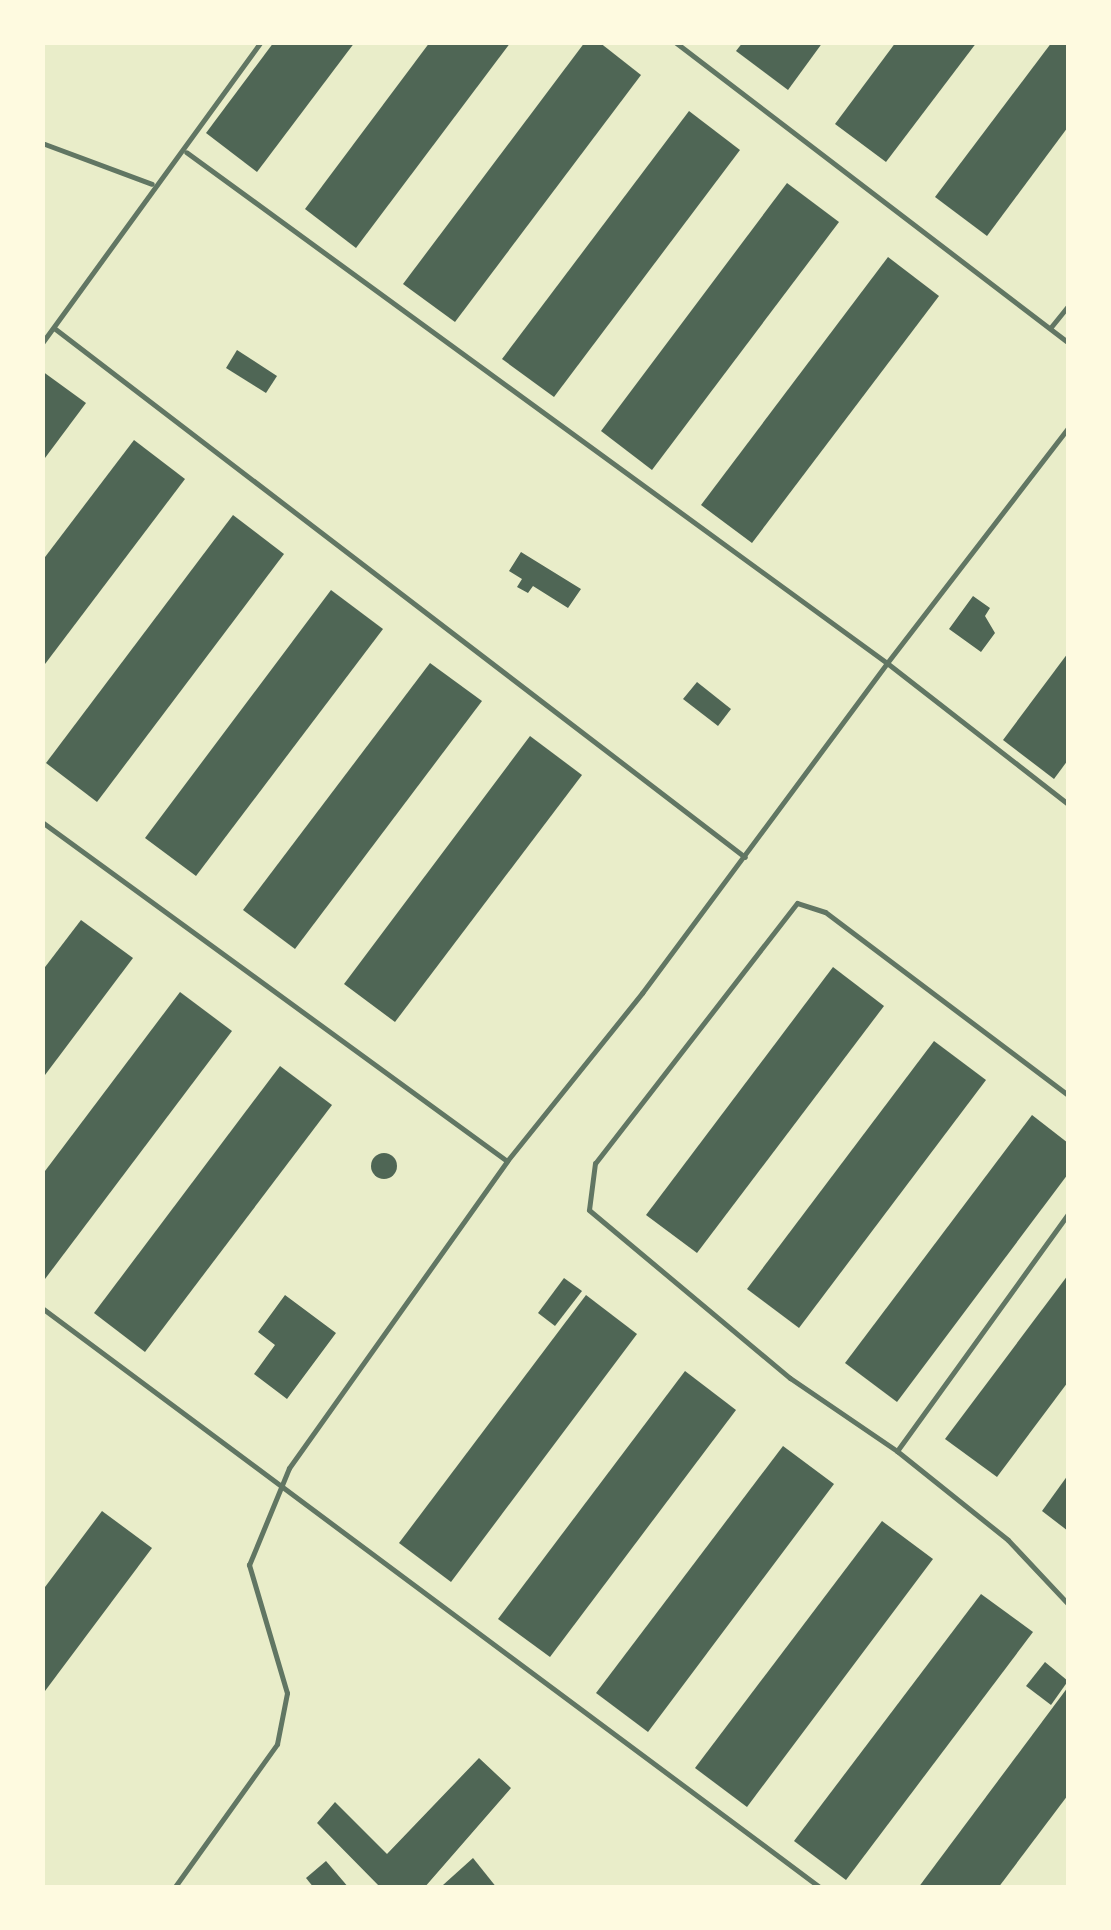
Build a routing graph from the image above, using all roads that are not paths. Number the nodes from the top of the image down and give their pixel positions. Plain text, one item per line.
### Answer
1 (261, 42) edge
2 (675, 42) edge
3 (42, 143) edge
4 (186, 152) junction
5 (154, 185) junction
6 (1068, 306) edge
7 (1051, 327) junction
8 (54, 328) junction
9 (1068, 342) edge
10 (42, 343) edge
11 (1068, 428) edge
12 (886, 663) junction
13 (1068, 804) edge
14 (42, 822) edge
15 (745, 856) junction
16 (1068, 1095) edge
17 (507, 1161) junction
18 (1068, 1214) edge
19 (42, 1308) edge
20 (898, 1450) junction
21 (286, 1490) junction
22 (1068, 1604) edge
23 (174, 1888) edge
24 (821, 1888) edge

1 - 4 lane
2 - 7 lane
3 - 5 lane
4 - 5 lane
4 - 12 lane
5 - 8 lane
6 - 7 lane
7 - 9 lane
8 - 10 lane
8 - 15 lane
11 - 12 lane
12 - 13 lane
12 - 15 lane
14 - 17 lane
15 - 17 lane
16 - 20 lane
17 - 21 lane
18 - 20 lane
19 - 21 lane
20 - 22 lane
21 - 23 lane
21 - 24 lane

